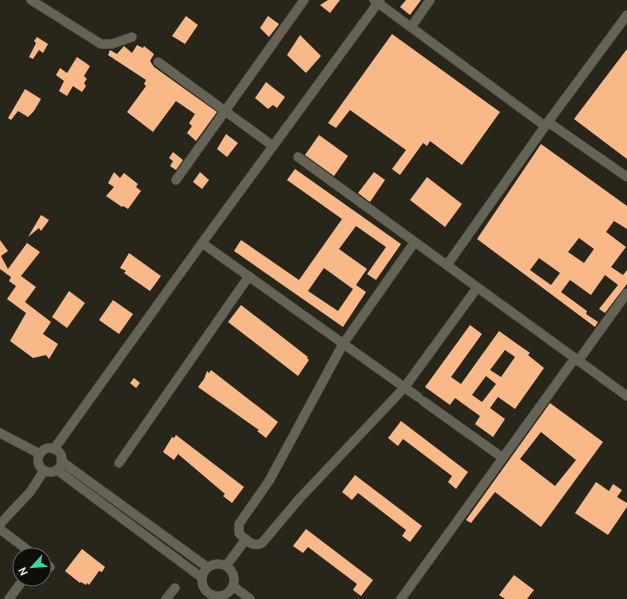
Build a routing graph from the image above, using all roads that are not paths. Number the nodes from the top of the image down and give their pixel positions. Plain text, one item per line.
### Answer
1 (31, 0) edge
2 (304, 0) edge
3 (430, 0) edge
4 (378, 1) edge
5 (627, 15) edge
6 (411, 27) junction
7 (132, 37) dead end
8 (158, 62) dead end
9 (225, 110) junction
10 (547, 124) junction
11 (273, 146) junction
12 (298, 157) dead end
13 (627, 177) edge
14 (176, 180) dead end
15 (202, 243) junction
16 (414, 243) junction
17 (447, 265) junction
18 (248, 276) junction
19 (477, 288) junction
20 (627, 293) edge
21 (343, 344) junction
22 (576, 359) junction
23 (404, 388) junction
24 (627, 396) edge
25 (0, 433) edge
26 (54, 449) junction
27 (40, 454) junction
28 (503, 458) junction
29 (61, 461) junction
30 (119, 463) dead end
31 (44, 470) junction
32 (57, 470) junction
33 (0, 524) edge
34 (0, 529) edge
35 (246, 539) junction
36 (24, 547) edge
37 (207, 566) junction
38 (226, 566) junction
39 (201, 577) junction
40 (233, 586) junction
41 (18, 587) edge
42 (175, 588) dead end
43 (230, 596) edge
44 (9, 599) edge
45 (166, 599) edge
46 (250, 599) edge
47 (401, 599) edge

1 - 7 street
2 - 9 street
3 - 6 street
4 - 6 street
4 - 11 street
5 - 10 street
6 - 10 street
8 - 9 street
9 - 11 street
9 - 14 street
10 - 13 street
10 - 17 street
11 - 15 street
12 - 16 street
15 - 18 street
15 - 26 street
16 - 17 street
16 - 21 street
17 - 19 street
18 - 21 street
18 - 30 street
19 - 22 street
19 - 23 street
20 - 22 street
21 - 23 street
21 - 35 street
22 - 24 street
22 - 28 street
23 - 28 street
23 - 35 street
25 - 27 street
26 - 27 street
26 - 29 street
27 - 31 street
28 - 47 street
29 - 32 street
29 - 37 street
31 - 32 street
31 - 33 street
32 - 39 street
34 - 36 street
35 - 38 street
37 - 38 street
37 - 39 street
38 - 40 street
39 - 43 street
40 - 43 street
40 - 46 street
41 - 44 street
42 - 45 street

